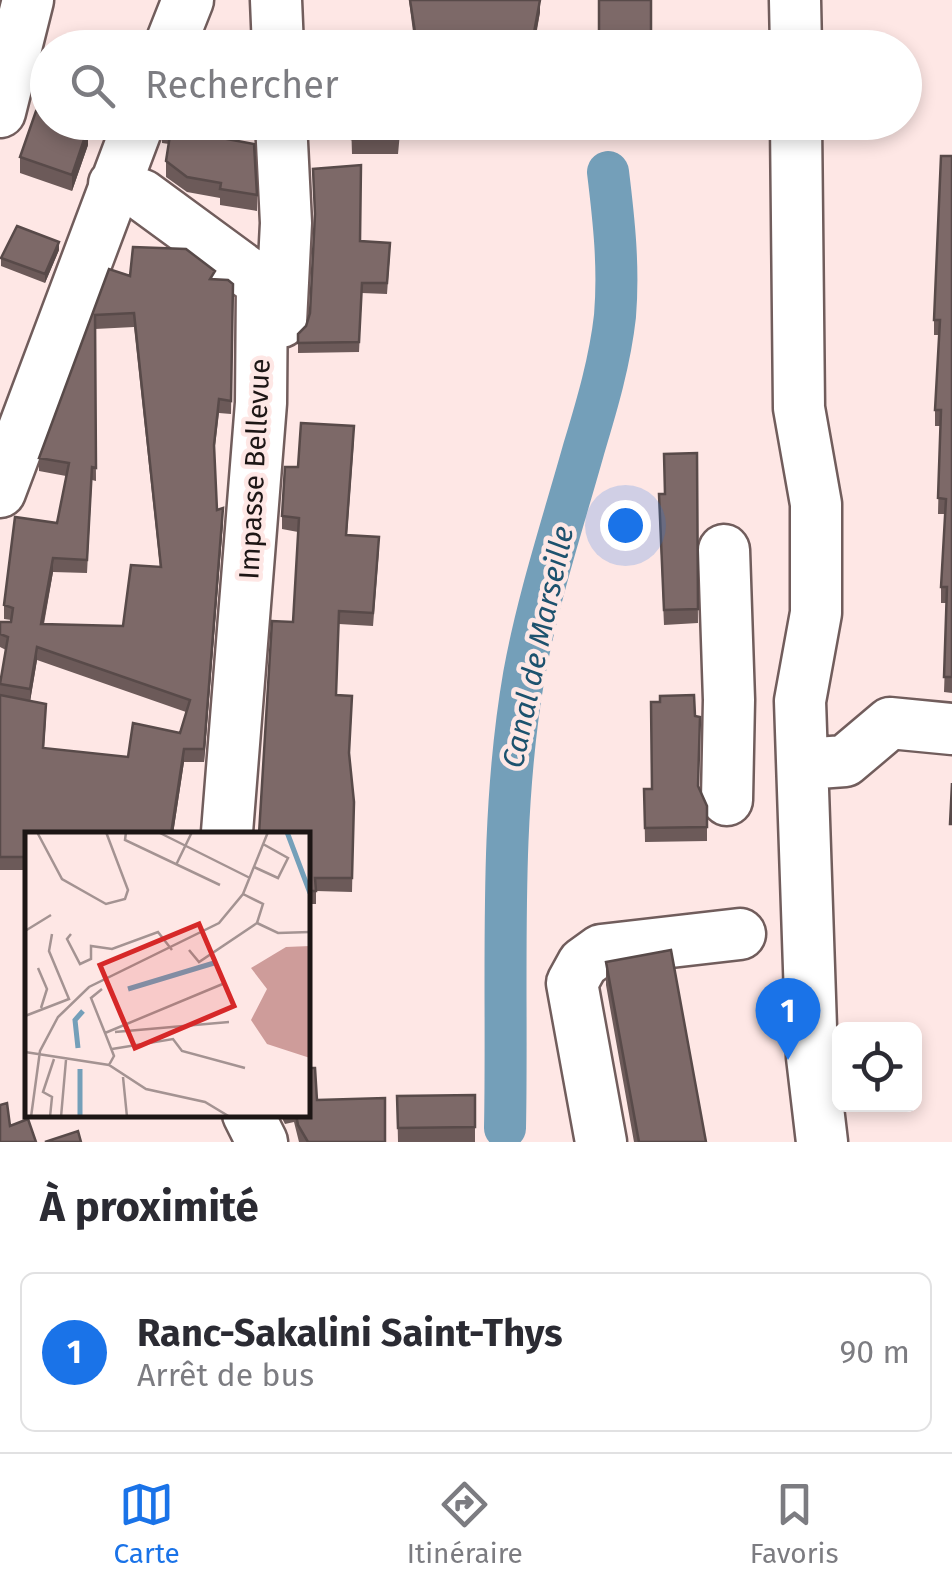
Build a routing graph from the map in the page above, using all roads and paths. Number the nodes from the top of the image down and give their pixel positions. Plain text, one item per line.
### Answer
1 (28, 0) edge
2 (188, 0) edge
3 (276, 0) edge
4 (795, 0) edge
5 (176, 30) edge
6 (277, 30) edge
7 (796, 30) edge
8 (0, 112) edge
9 (132, 140) edge
10 (283, 140) edge
11 (796, 140) edge
12 (114, 184) junction
13 (0, 492) edge
14 (724, 550) dead end
15 (729, 700) junction
16 (800, 700) junction
17 (952, 729) edge
18 (804, 764) junction
19 (727, 800) dead end
20 (238, 832) edge
21 (238, 832) edge
22 (740, 934) dead end
23 (250, 1117) edge
24 (262, 1142) edge
25 (601, 1142) edge
26 (822, 1142) edge

1 - 8 street
2 - 5 street
3 - 6 street
4 - 7 street
9 - 12 street
10 - 21 street
11 - 16 street
12 - 13 street
12 - 20 street, Impasse Bellevue
14 - 15 street
15 - 16 street
15 - 19 street
16 - 18 street
17 - 18 street
18 - 26 street
22 - 25 street
23 - 24 street

